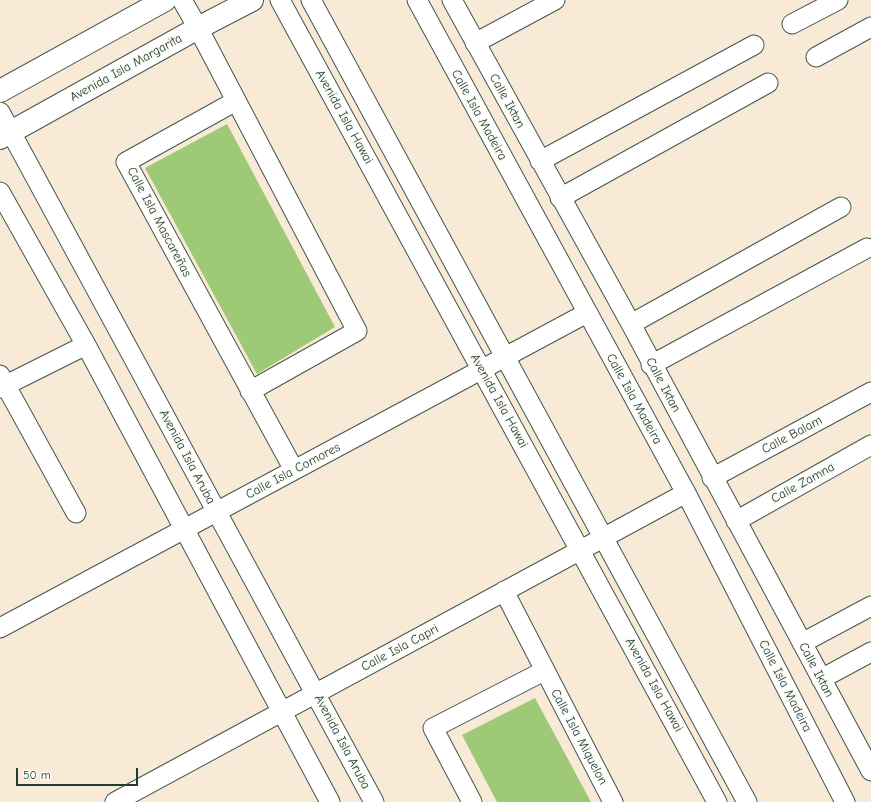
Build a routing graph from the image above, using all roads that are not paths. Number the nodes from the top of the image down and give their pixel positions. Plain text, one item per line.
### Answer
1 (165, 0) edge
2 (182, 0) edge
3 (252, 0) edge
4 (280, 0) edge
5 (311, 0) edge
6 (417, 0) edge
7 (452, 0) edge
8 (555, 0) edge
9 (838, 0) edge
10 (792, 24) dead end
11 (871, 27) edge
12 (198, 28) junction
13 (475, 43) junction
14 (754, 45) dead end
15 (816, 57) dead end
16 (768, 83) dead end
17 (0, 91) edge
18 (236, 101) junction
19 (0, 112) edge
20 (6, 136) edge
21 (540, 161) junction
22 (0, 192) edge
23 (560, 198) junction
24 (841, 207) dead end
25 (867, 248) dead end
26 (587, 313) junction
27 (631, 324) junction
28 (86, 345) junction
29 (505, 357) junction
30 (651, 365) junction
31 (482, 370) junction
32 (2, 383) edge
33 (250, 391) junction
34 (871, 392) edge
35 (871, 445) edge
36 (294, 470) junction
37 (712, 478) junction
38 (686, 493) junction
39 (217, 512) junction
40 (76, 513) dead end
41 (736, 521) junction
42 (183, 530) junction
43 (603, 538) junction
44 (580, 551) junction
45 (504, 592) junction
46 (871, 606) edge
47 (0, 628) edge
48 (802, 643) junction
49 (871, 652) edge
50 (544, 671) junction
51 (821, 679) junction
52 (316, 693) junction
53 (281, 712) junction
54 (871, 771) edge
55 (115, 802) edge
56 (330, 802) edge
57 (374, 802) edge
58 (472, 802) edge
59 (613, 802) edge
60 (717, 802) edge
61 (747, 802) edge
62 (845, 802) edge

1 - 17 street
2 - 12 street
3 - 12 street, Avenida Isla Margarita
4 - 31 street, Avenida Isla Hawai
5 - 29 street, Avenida Isla Hawai
6 - 26 street, Calle Isla Madeira
7 - 13 street, Calle Iktan
8 - 13 street
9 - 10 street
11 - 15 street
12 - 18 street
12 - 20 street, Avenida Isla Margarita
13 - 21 street, Calle Iktan
14 - 21 street
16 - 23 street
18 - 33 street
18 - 33 street, Calle Isla Mascareñas
19 - 20 street, Avenida Isla Aruba
20 - 39 street, Avenida Isla Aruba
21 - 23 street, Calle Iktan
22 - 28 street
23 - 27 street, Calle Iktan
24 - 27 street
25 - 30 street
26 - 29 street, Calle Isla Comores
26 - 38 street, Calle Isla Madeira
27 - 30 street, Calle Iktan
28 - 32 street
28 - 42 street
29 - 31 street, Calle Isla Comores
29 - 43 street, Avenida Isla Hawai
30 - 37 street, Calle Iktan
31 - 36 street, Calle Isla Comores
31 - 44 street, Avenida Isla Hawai
32 - 40 street
33 - 36 street, Calle Isla Mascareñas
34 - 37 street, Calle Balam
35 - 41 street, Calle Zamna
36 - 39 street, Calle Isla Comores
37 - 41 street, Calle Iktan
38 - 43 street, Calle Isla Capri
38 - 62 street, Calle Isla Madeira
39 - 42 street, Calle Isla Comores
39 - 52 street, Avenida Isla Aruba
41 - 48 street, Calle Iktan
42 - 47 street, Calle Isla Comores
42 - 53 street
43 - 44 street, Calle Isla Capri
43 - 61 street, Avenida Isla Hawai
44 - 45 street, Calle Isla Capri
44 - 60 street, Avenida Isla Hawai
45 - 50 street, Calle Isla Miquelon
45 - 52 street, Calle Isla Capri
46 - 48 street
48 - 51 street, Calle Iktan
49 - 51 street
50 - 58 street
50 - 59 street, Calle Isla Miquelon
51 - 54 street, Calle Iktan
52 - 53 street, Calle Isla Capri
52 - 57 street, Avenida Isla Aruba
53 - 55 street, Calle Isla Capri
53 - 56 street

